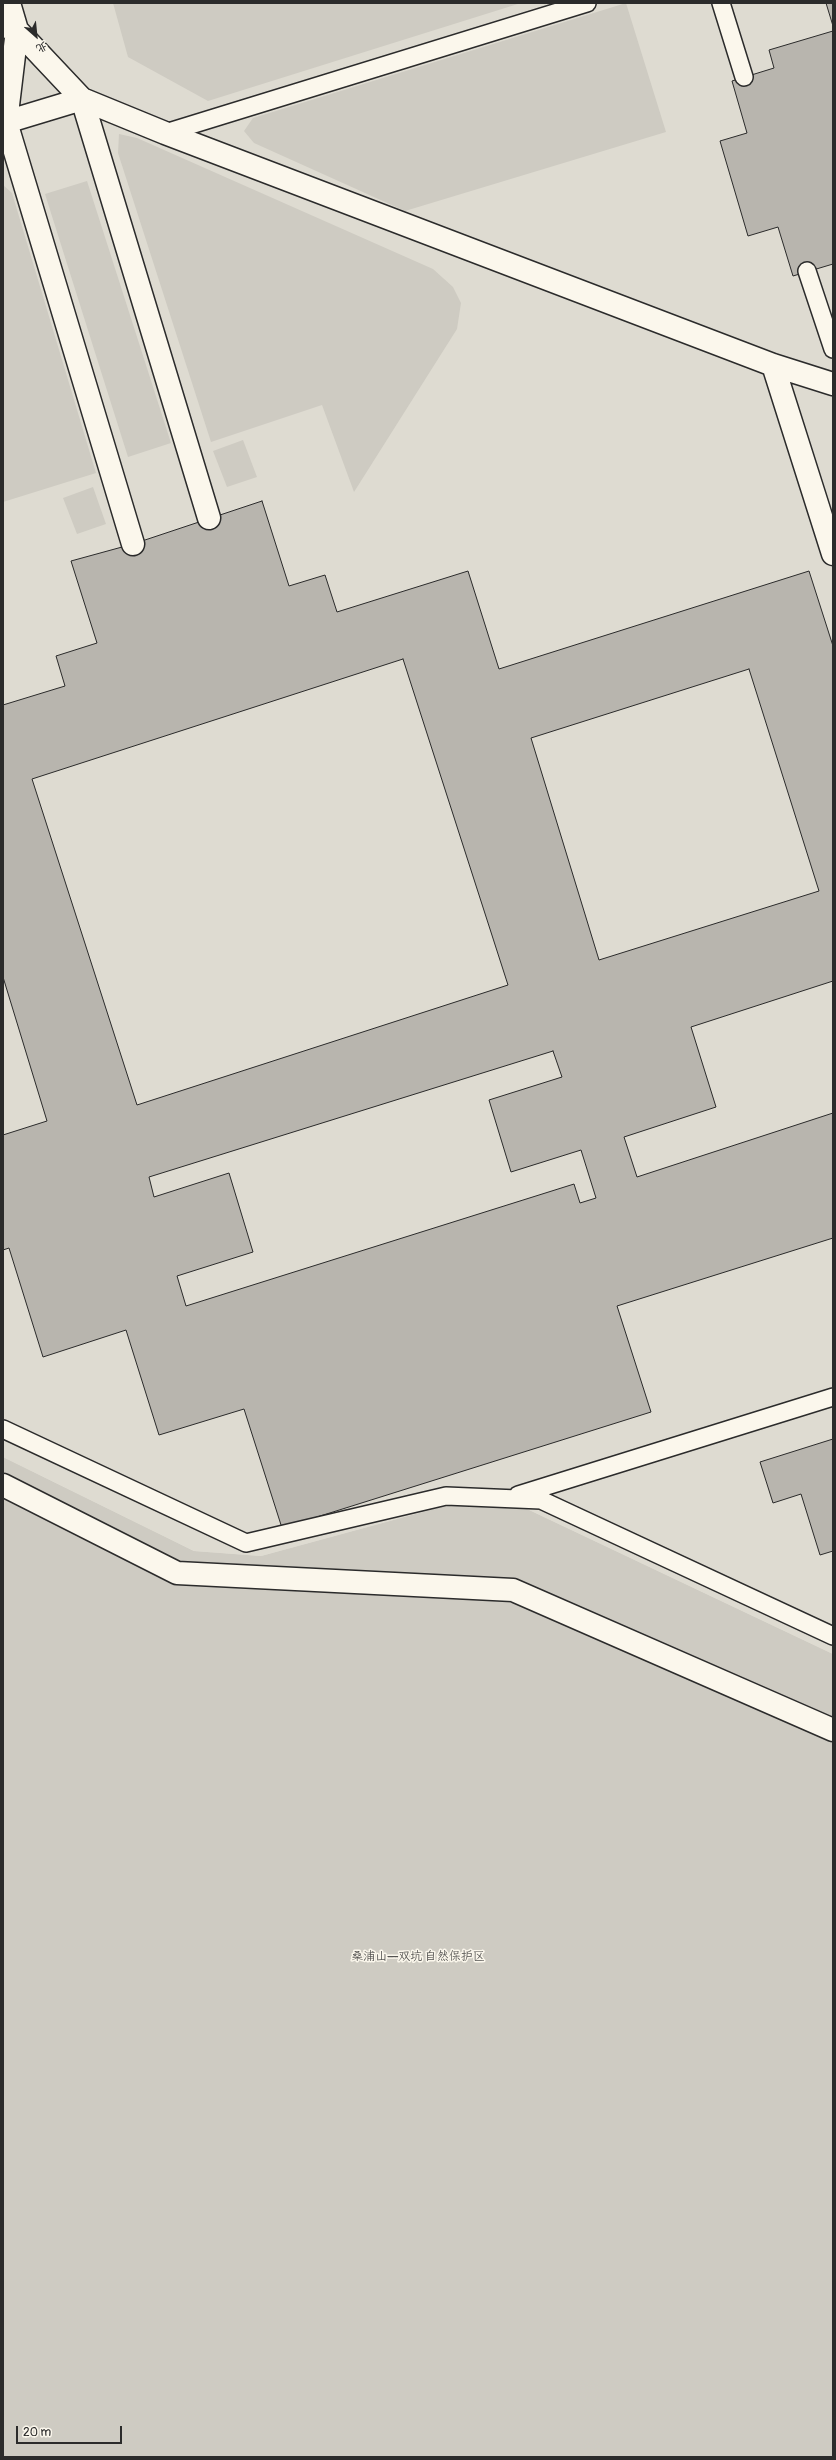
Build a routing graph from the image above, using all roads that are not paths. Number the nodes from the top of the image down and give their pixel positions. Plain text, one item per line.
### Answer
1 (9, 3) edge
2 (587, 3) edge
3 (721, 3) edge
4 (10, 27) edge
5 (744, 77) dead end
6 (82, 99) junction
7 (4, 125) edge
8 (165, 133) junction
9 (808, 271) dead end
10 (833, 349) edge
11 (773, 365) junction
12 (833, 384) edge
13 (209, 518) dead end
14 (133, 544) dead end
15 (833, 554) edge
16 (833, 1397) edge
17 (3, 1429) edge
18 (3, 1485) edge
19 (506, 1499) junction
20 (833, 1636) edge
21 (833, 1730) edge

1 - 4 street
2 - 8 lane
3 - 5 lane
4 - 6 street
4 - 7 street
6 - 7 street
6 - 8 street
6 - 13 street
7 - 14 street
8 - 11 street
9 - 10 lane
11 - 12 street
11 - 15 street
16 - 19 lane
17 - 19 lane
18 - 21 street
19 - 20 lane

